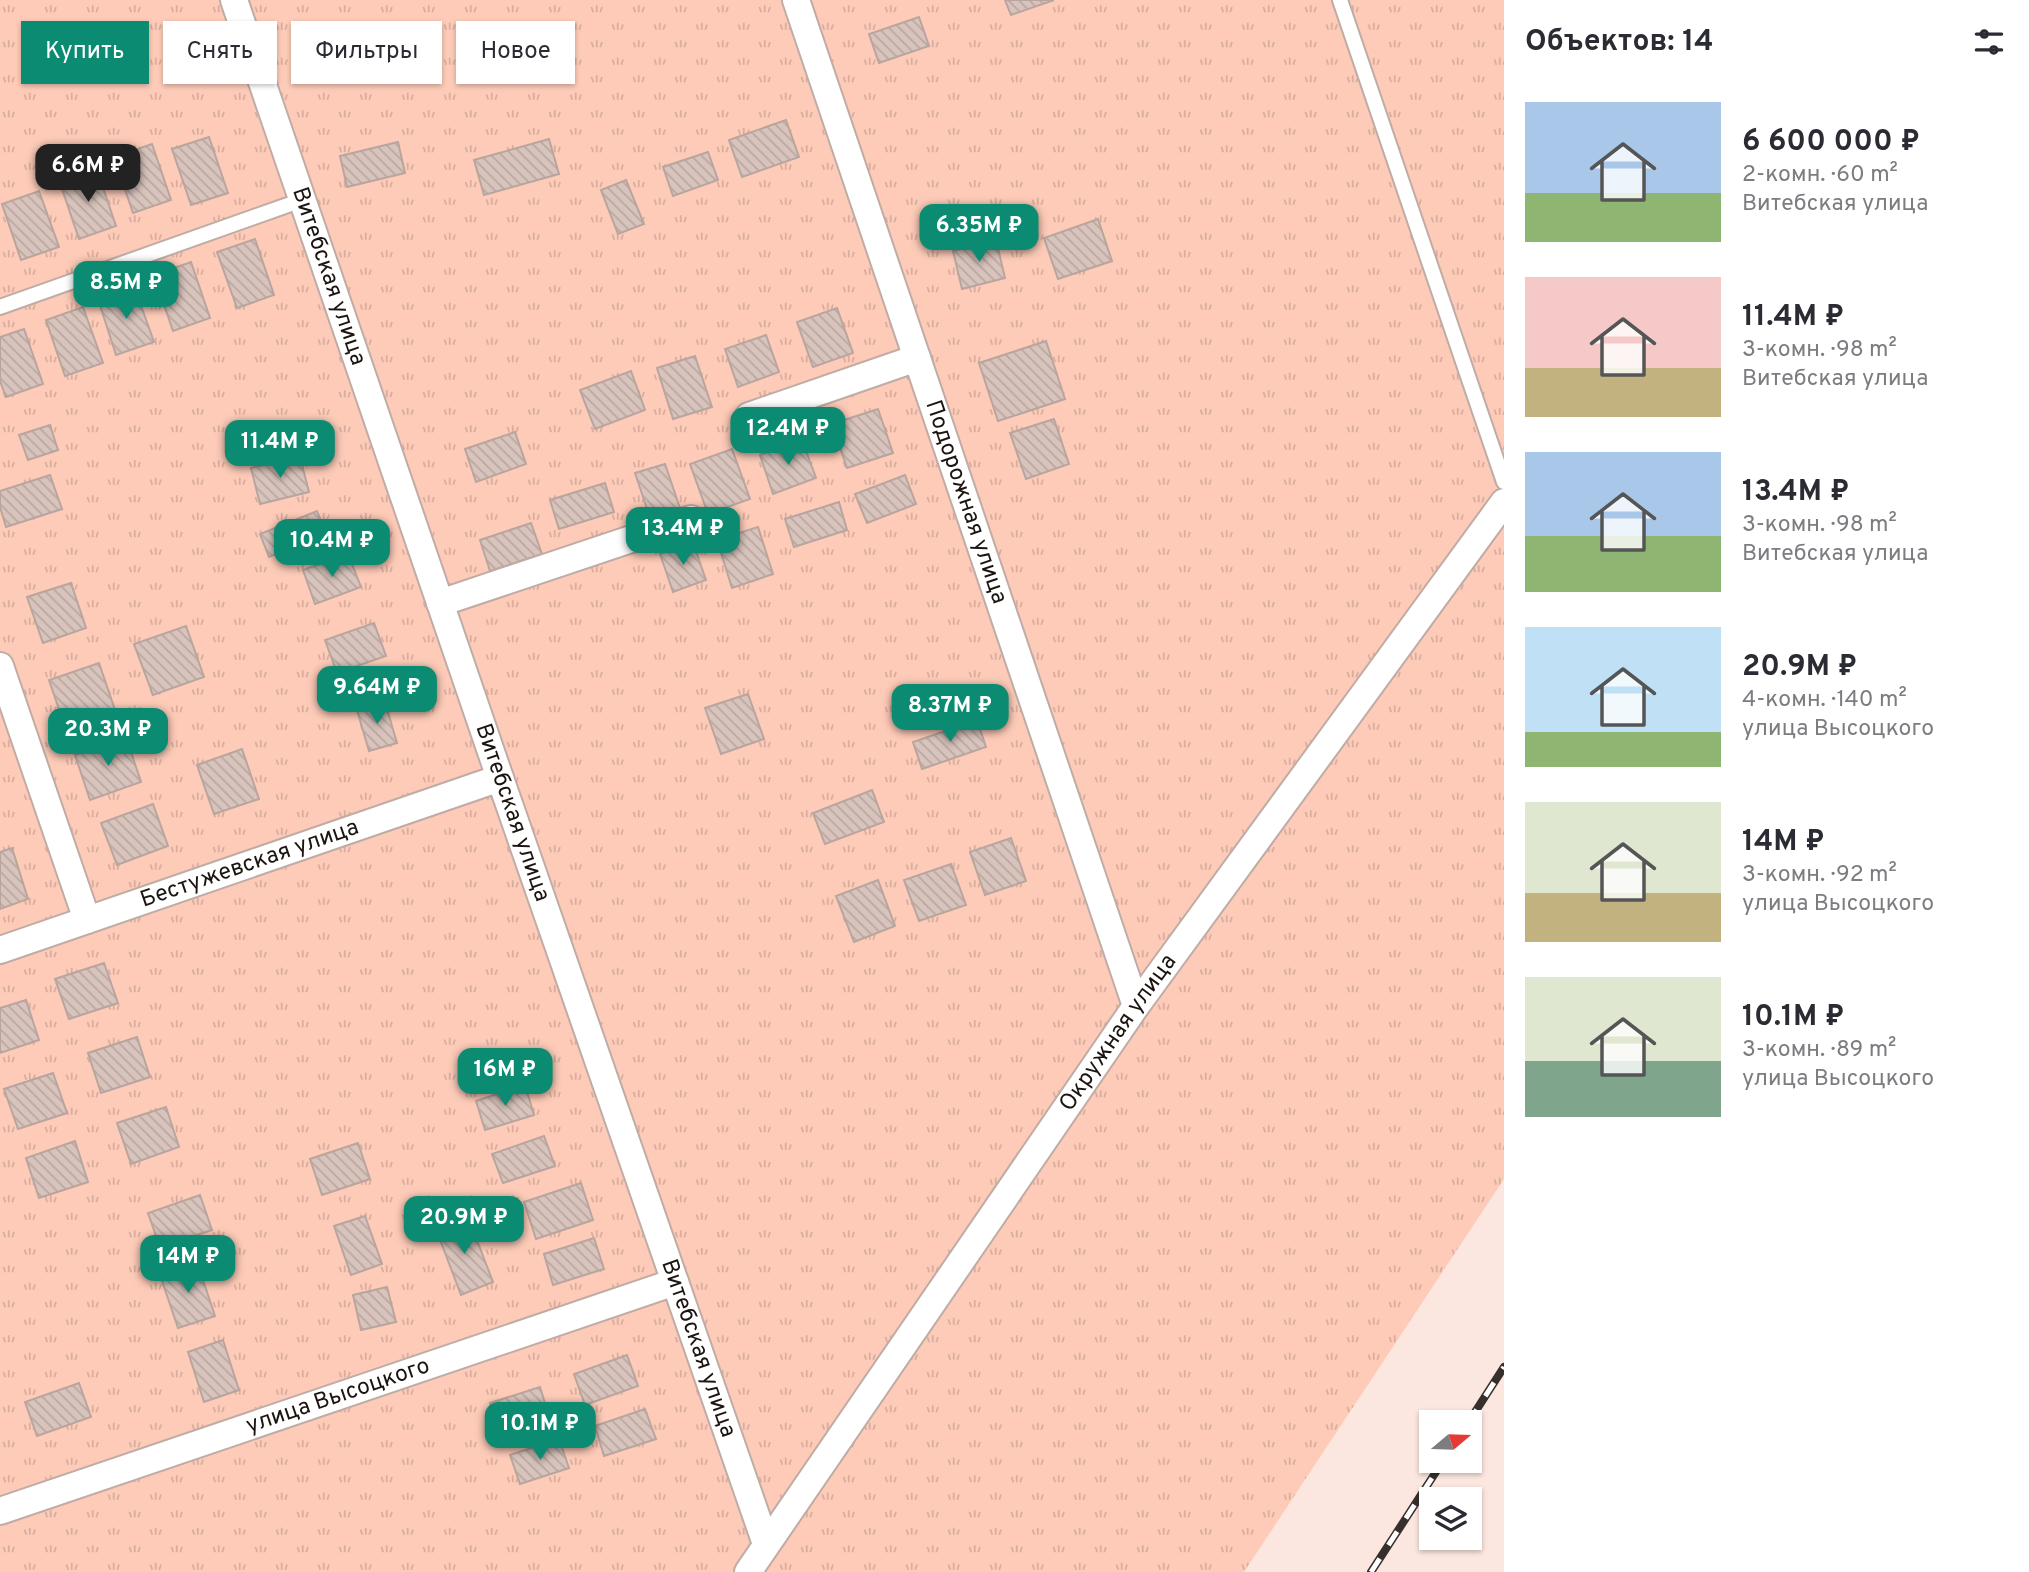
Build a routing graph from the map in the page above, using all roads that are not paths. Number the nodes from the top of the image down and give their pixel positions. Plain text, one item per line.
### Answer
1 (234, 0) edge
2 (796, 0) edge
3 (1340, 0) edge
4 (302, 200) junction
5 (0, 307) edge
6 (917, 358) junction
7 (749, 416) dead end
8 (1504, 482) edge
9 (1504, 502) edge
10 (691, 519) dead end
11 (440, 603) junction
12 (0, 666) edge
13 (500, 778) junction
14 (88, 920) junction
15 (0, 950) edge
16 (1136, 1006) junction
17 (675, 1282) junction
18 (0, 1511) edge
19 (766, 1544) junction
20 (748, 1572) edge

1 - 4 street, Витебская улица
2 - 6 street, Подорожная улица
3 - 8 lane
4 - 5 lane
4 - 11 street, Витебская улица
6 - 7 street
6 - 16 street, Подорожная улица
9 - 16 street, Окружная улица
10 - 11 street
11 - 13 street, Витебская улица
12 - 14 street
13 - 14 street, Бестужевская улица
13 - 17 street, Витебская улица
14 - 15 street, Бестужевская улица
16 - 19 street, Окружная улица
17 - 18 street, улица Высоцкого
17 - 19 street, Витебская улица
19 - 20 street, Окружная улица

